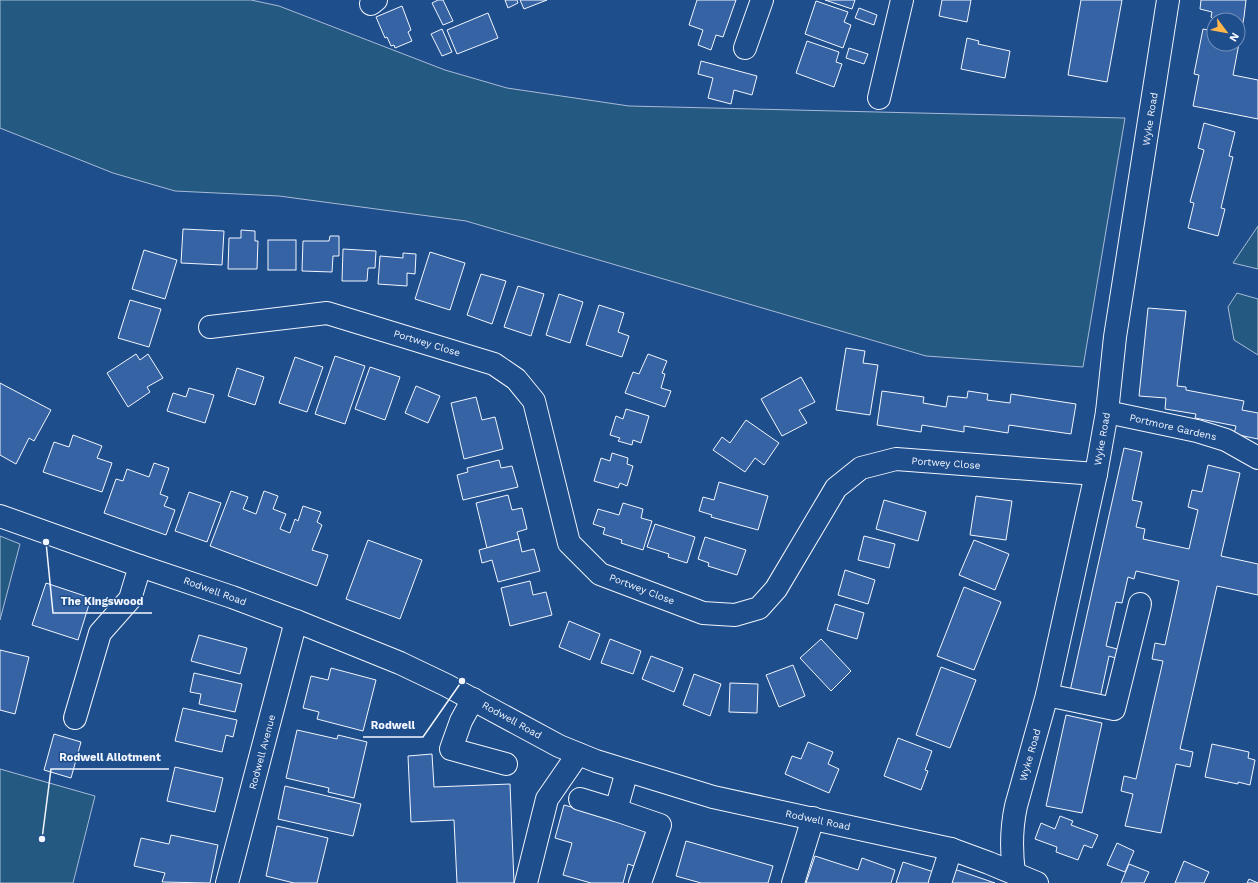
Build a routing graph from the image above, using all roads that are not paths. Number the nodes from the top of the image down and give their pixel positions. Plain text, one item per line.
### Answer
1 (762, 0) edge
2 (902, 0) edge
3 (1168, 0) edge
4 (745, 48) dead end
5 (878, 98) dead end
6 (210, 327) dead end
7 (1107, 412) junction
8 (1258, 458) edge
9 (1096, 474) junction
10 (0, 516) edge
11 (140, 566) junction
12 (1140, 604) dead end
13 (296, 621) junction
14 (1047, 695) junction
15 (473, 699) junction
16 (75, 718) dead end
17 (578, 754) junction
18 (506, 764) dead end
19 (627, 771) junction
20 (580, 799) dead end
21 (616, 810) junction
22 (813, 818) junction
23 (951, 849) junction
24 (1013, 878) edge
25 (227, 883) edge
26 (526, 883) edge
27 (640, 883) edge
28 (793, 883) edge
29 (940, 883) edge
30 (1037, 883) edge

1 - 4 main road
2 - 5 main road
3 - 7 main road, Wyke Road
6 - 9 main road, Portwey Close
7 - 8 main road, Portmore Gardens
7 - 9 main road, Wyke Road
9 - 14 main road, Wyke Road
10 - 11 main road, Rodwell Road
11 - 13 main road, Rodwell Road
11 - 16 main road
12 - 14 main road
13 - 15 main road, Rodwell Road
13 - 25 main road, Rodwell Avenue
14 - 24 main road, Wyke Road
15 - 17 main road, Rodwell Road
15 - 18 main road
17 - 19 main road, Rodwell Road
17 - 26 main road
19 - 21 main road
19 - 22 main road, Rodwell Road
20 - 21 main road
21 - 27 main road
22 - 23 main road, Rodwell Road
22 - 28 main road
23 - 24 main road, Rodwell Road
23 - 29 main road
24 - 30 main road, Rodwell Road

